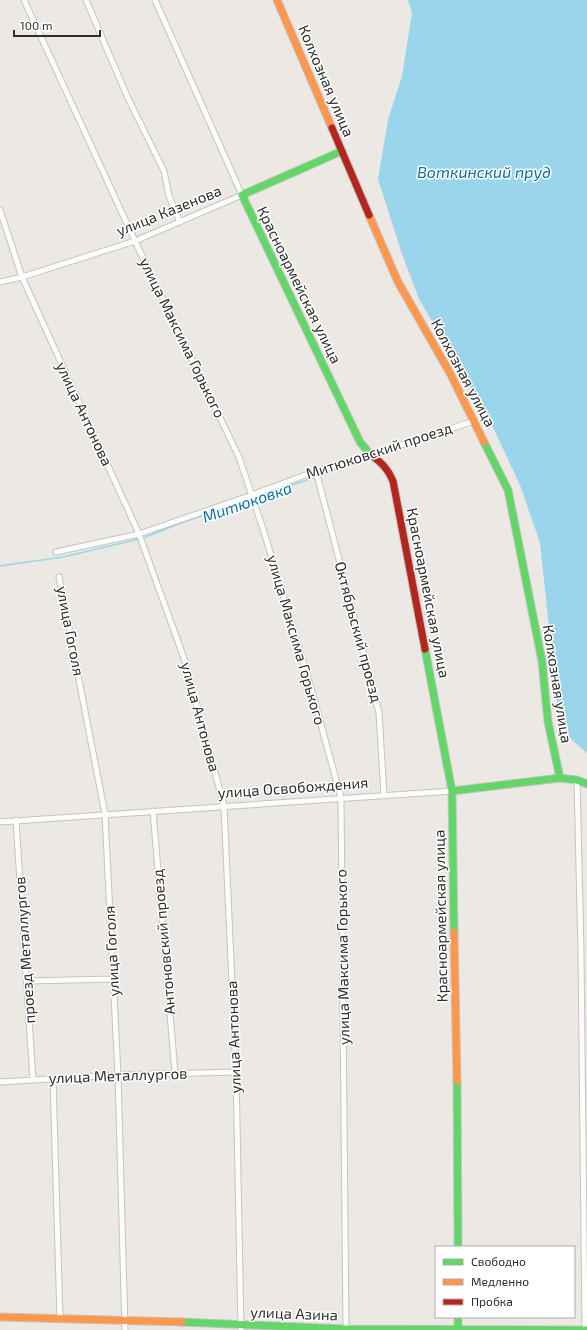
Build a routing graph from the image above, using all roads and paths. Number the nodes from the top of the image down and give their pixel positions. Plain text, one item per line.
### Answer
1 (24, 0) edge
2 (86, 0) edge
3 (155, 0) edge
4 (277, 0) edge
5 (342, 151) junction
6 (242, 196) junction
7 (0, 210) edge
8 (180, 222) junction
9 (135, 241) junction
10 (22, 277) junction
11 (0, 282) edge
12 (474, 421) junction
13 (370, 455) junction
14 (316, 470) junction
15 (252, 495) junction
16 (139, 534) junction
17 (56, 552) dead end
18 (59, 577) dead end
19 (560, 778) junction
20 (577, 780) junction
21 (587, 784) edge
22 (452, 791) junction
23 (384, 796) junction
24 (341, 798) junction
25 (224, 806) junction
26 (153, 811) junction
27 (105, 814) junction
28 (16, 820) junction
29 (0, 822) edge
30 (113, 979) junction
31 (27, 981) junction
32 (585, 1057) edge
33 (236, 1072) junction
34 (175, 1073) junction
35 (118, 1075) junction
36 (53, 1079) junction
37 (33, 1080) junction
38 (0, 1082) edge
39 (458, 1246) edge
40 (0, 1317) edge
41 (458, 1318) edge
42 (60, 1319) junction
43 (125, 1320) junction
44 (241, 1328) edge
45 (346, 1329) edge
46 (125, 1330) edge
47 (458, 1330) edge
48 (586, 1330) edge

1 - 9 street, улица Максима Горького
2 - 8 street
3 - 6 street, Красноармейская улица
4 - 5 street, Колхозная улица
5 - 6 street, улица Казенова
5 - 12 street, Колхозная улица
6 - 8 street, улица Казенова
6 - 13 street, Красноармейская улица
7 - 10 street, улица Антонова
8 - 9 street, улица Казенова
9 - 10 street, улица Казенова
9 - 15 street, улица Максима Горького
10 - 11 street, улица Казенова
10 - 16 street, улица Антонова
12 - 13 street, Митюковский проезд
12 - 19 street, Колхозная улица
13 - 14 street, Митюковский проезд
13 - 22 street, Красноармейская улица
14 - 15 street, Митюковский проезд
14 - 23 street, Октябрьский проезд
15 - 16 street, Митюковский проезд
15 - 24 street, улица Максима Горького
16 - 17 street, Митюковский проезд
16 - 25 street, улица Антонова
18 - 27 street, улица Гоголя
19 - 20 street, улица Освобождения
19 - 22 street, улица Освобождения
20 - 21 street, улица Освобождения
20 - 32 street
22 - 23 street, улица Освобождения
22 - 39 street, Красноармейская улица
23 - 24 street, улица Освобождения
24 - 25 street, улица Освобождения
24 - 45 street, улица Максима Горького
25 - 26 street, улица Освобождения
25 - 33 street, улица Антонова
26 - 27 street, улица Освобождения
26 - 34 street, Антоновский проезд
27 - 28 street, улица Освобождения
27 - 30 street, улица Гоголя
28 - 29 street, улица Освобождения
28 - 31 street, проезд Металлургов
30 - 31 street
30 - 35 street, улица Гоголя
31 - 37 street, проезд Металлургов
32 - 48 street
33 - 34 street, улица Металлургов
33 - 44 street, улица Антонова
34 - 35 street, улица Металлургов
35 - 36 street, улица Металлургов
35 - 43 street, улица Гоголя
36 - 37 street, улица Металлургов
36 - 42 street
37 - 38 street, улица Металлургов
40 - 42 street, улица Азина
41 - 47 street
42 - 43 street, улица Азина
43 - 44 street, улица Азина
43 - 46 street, улица Гоголя
44 - 45 street, улица Азина
45 - 47 street, улица Азина
47 - 48 street, улица Азина

